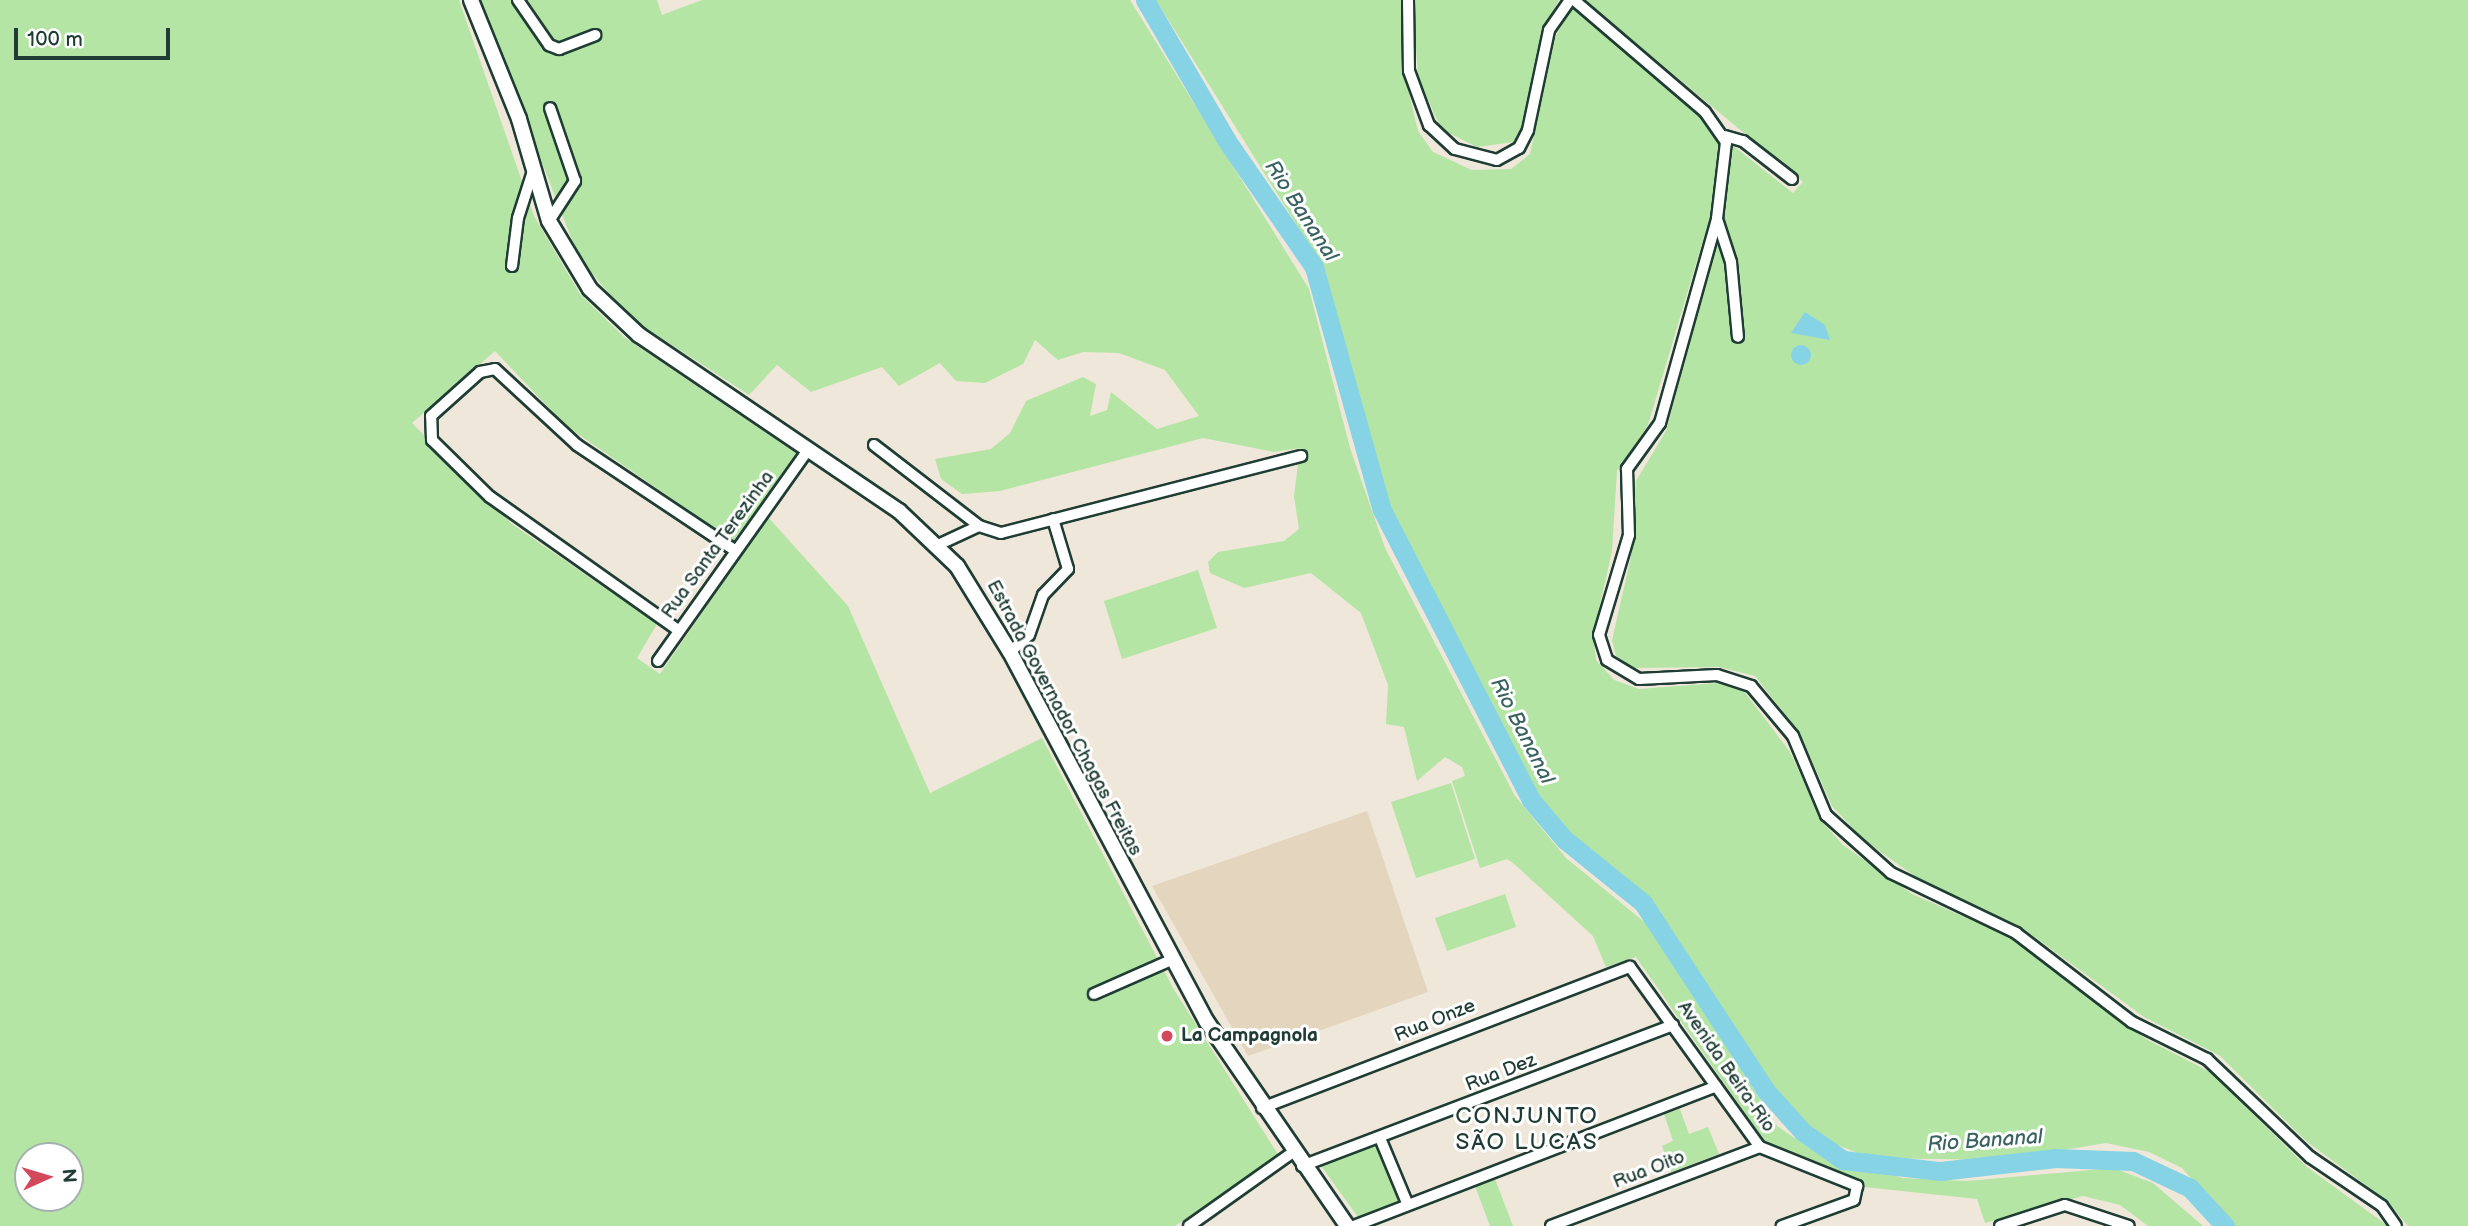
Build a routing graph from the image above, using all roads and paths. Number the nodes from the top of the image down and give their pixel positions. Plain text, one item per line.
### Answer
1 (518, 0) edge
2 (1408, 0) edge
3 (1572, 0) edge
4 (476, 3) edge
5 (595, 36) dead end
6 (550, 108) dead end
7 (1725, 136) junction
8 (534, 168) junction
9 (1792, 179) dead end
10 (1717, 219) junction
11 (550, 221) junction
12 (512, 266) dead end
13 (1738, 337) dead end
14 (874, 445) dead end
15 (808, 450) junction
16 (1301, 456) dead end
17 (1053, 519) junction
18 (979, 526) junction
19 (938, 545) junction
20 (733, 549) junction
21 (678, 630) junction
22 (1010, 652) junction
23 (658, 661) dead end
24 (1171, 960) junction
25 (1622, 968) joint
26 (1094, 994) dead end
27 (1673, 1025) junction
28 (1716, 1086) junction
29 (1262, 1108) junction
30 (1380, 1138) junction
31 (1760, 1147) junction
32 (1293, 1152) junction
33 (1302, 1166) junction
34 (1408, 1203) junction
35 (1189, 1226) edge
36 (1347, 1226) edge
37 (1354, 1226) edge
38 (1551, 1226) edge
39 (1782, 1226) edge
40 (2000, 1226) edge
41 (2129, 1226) edge
42 (2396, 1226) edge

1 - 5 street
2 - 3 street
3 - 7 street
4 - 8 main road, Estrada Governador Chagas Freitas
6 - 11 street
7 - 9 street
7 - 10 street
8 - 11 main road, Estrada Governador Chagas Freitas
8 - 12 street
10 - 13 street
10 - 42 street
11 - 15 main road, Estrada Governador Chagas Freitas
14 - 18 street
15 - 19 main road, Estrada Governador Chagas Freitas
15 - 20 street, Rua Santa Terezinha
16 - 17 street
17 - 18 street
17 - 22 street
18 - 19 street
19 - 22 main road, Estrada Governador Chagas Freitas
20 - 21 street, Rua Santa Terezinha
20 - 21 street
21 - 23 street, Rua Santa Terezinha
22 - 24 main road, Estrada Governador Chagas Freitas
24 - 26 street
24 - 29 main road, Estrada Governador Chagas Freitas
25 - 27 street, Avenida Beira-Rio
25 - 29 street, Rua Onze
27 - 28 street, Avenida Beira-Rio
27 - 30 street, Rua Dez
28 - 31 street, Avenida Beira-Rio
28 - 34 street
29 - 32 main road, Estrada Governador Chagas Freitas
30 - 33 street, Rua Dez
30 - 34 street
31 - 38 street, Rua Oito
31 - 39 street, Avenida Beira-Rio
32 - 33 main road, Estrada Governador Chagas Freitas
32 - 35 street
33 - 36 main road, Estrada Governador Chagas Freitas
34 - 37 street
40 - 41 street

